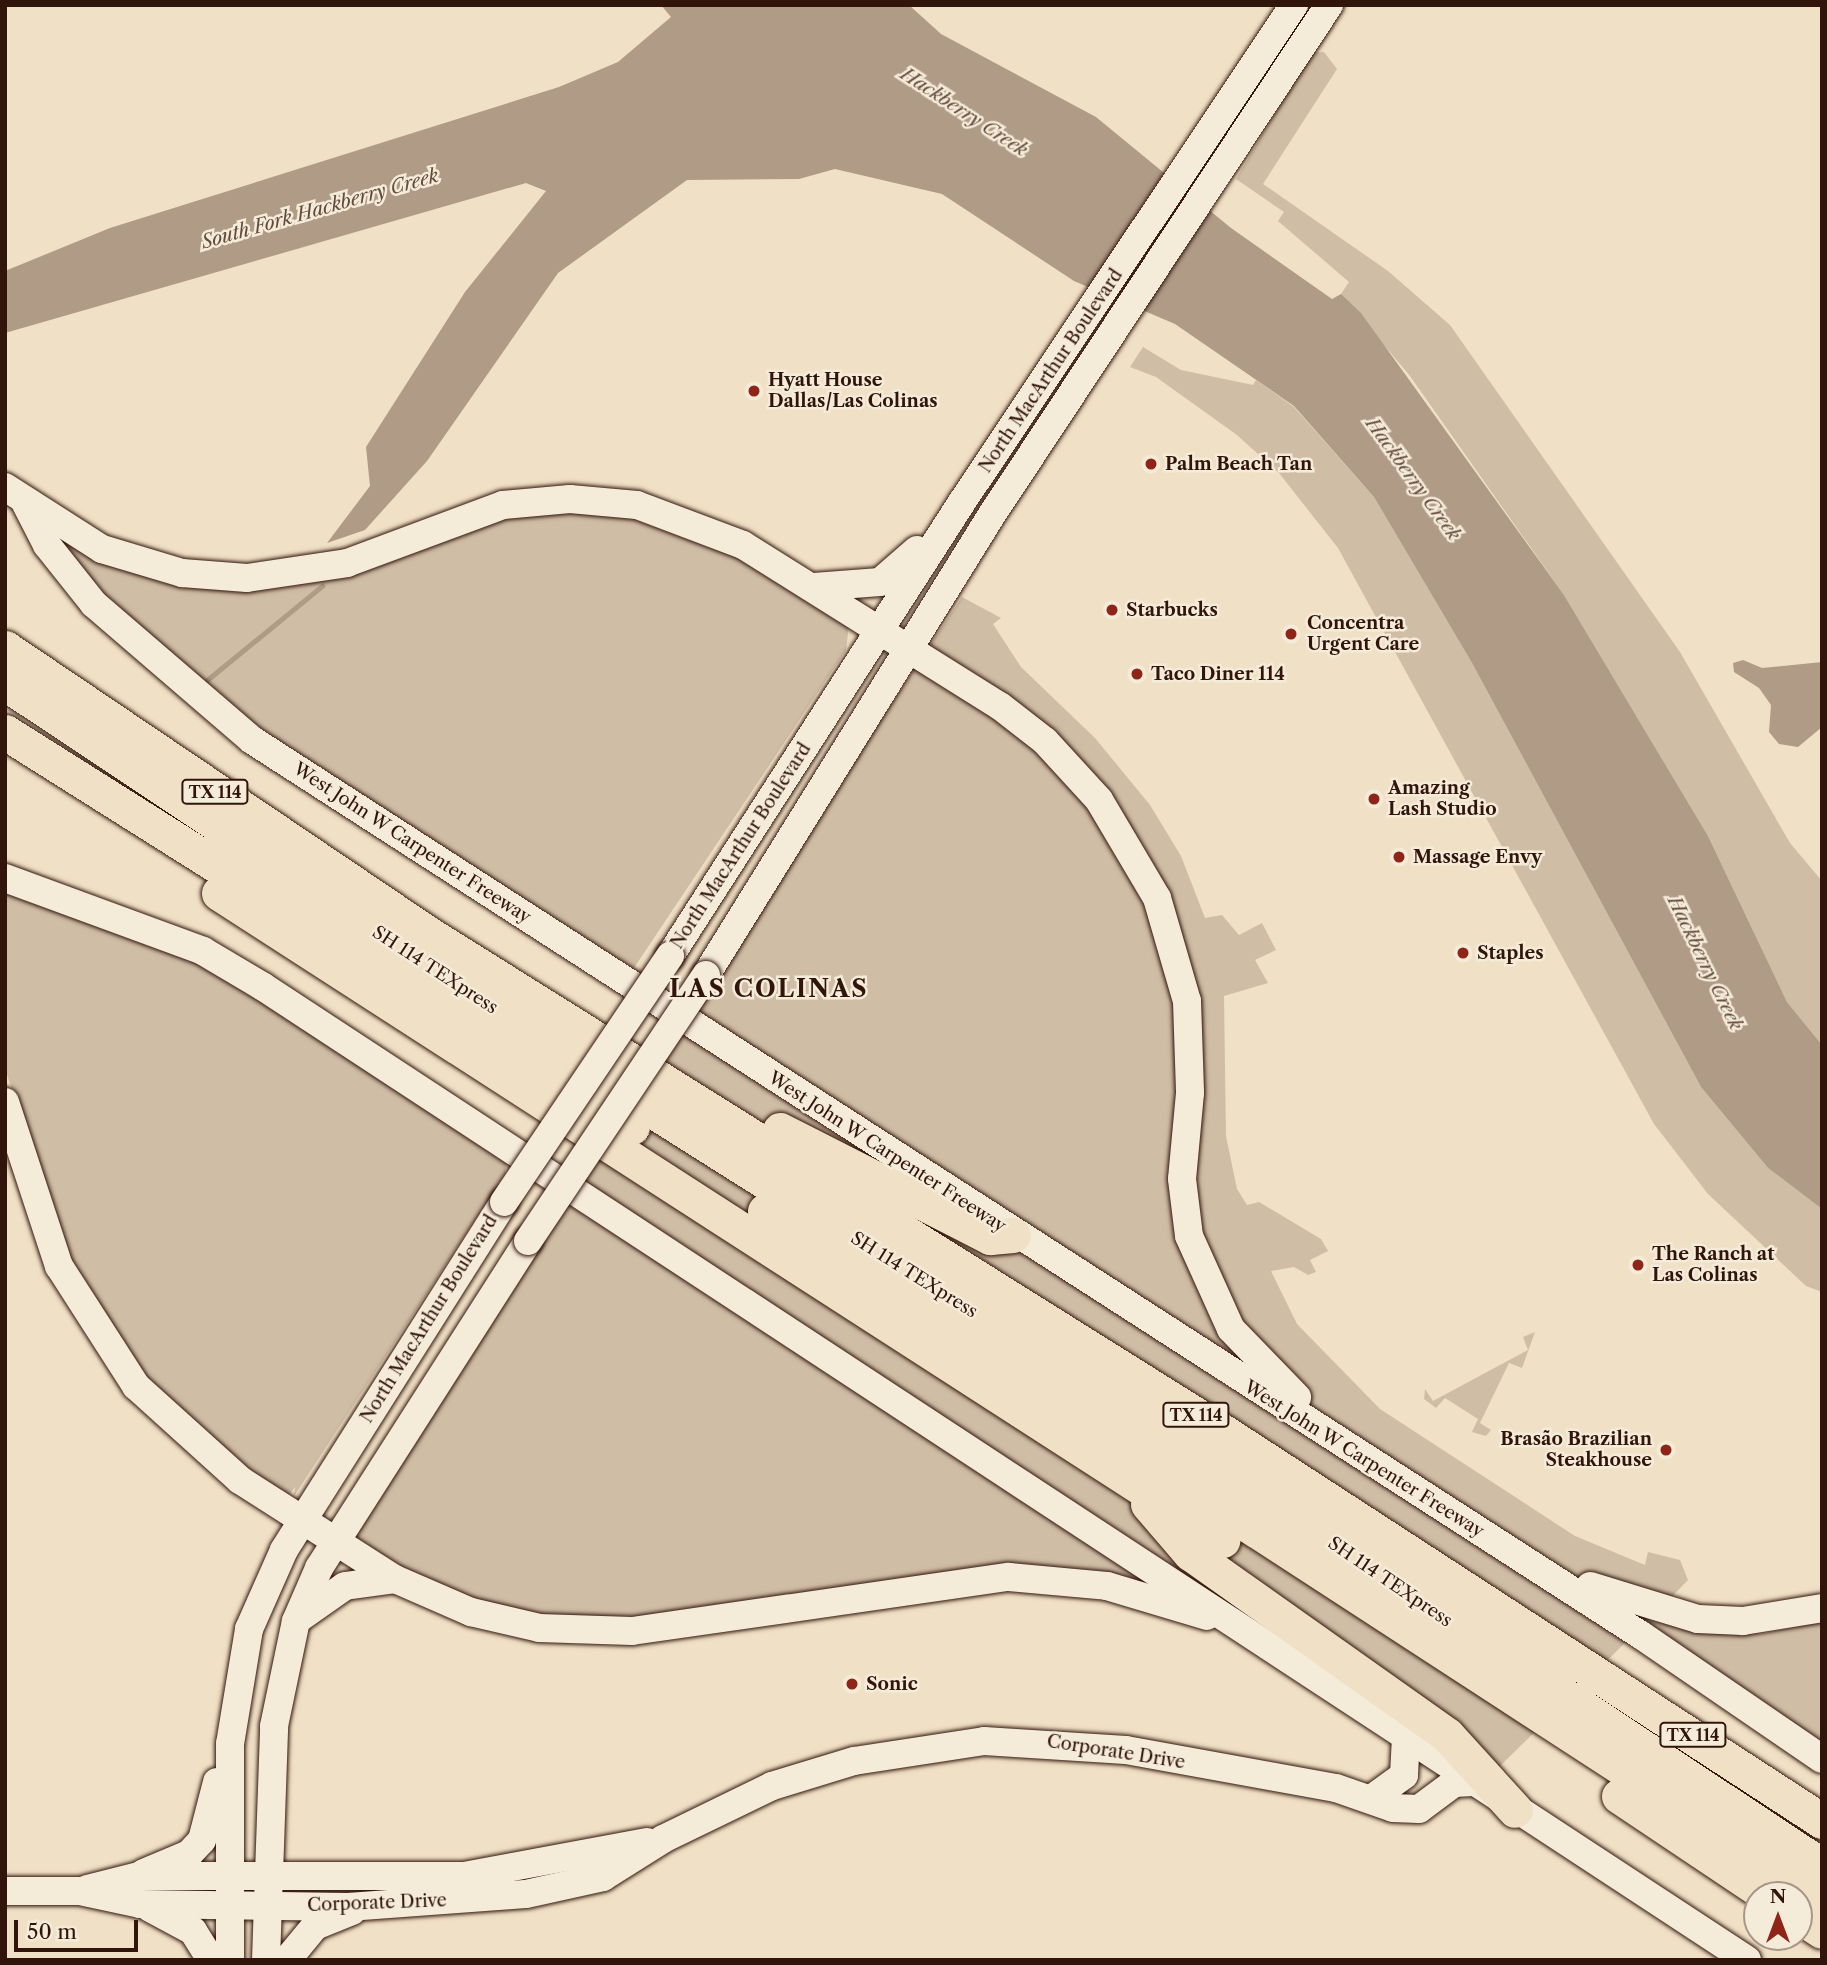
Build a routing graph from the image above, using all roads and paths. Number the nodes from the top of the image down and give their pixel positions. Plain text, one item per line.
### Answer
1 (1294, 5) edge
2 (1329, 5) edge
3 (1036, 395) junction
4 (15, 496) edge
5 (962, 502) junction
6 (953, 576) junction
7 (808, 586) junction
8 (880, 629) junction
9 (908, 647) junction
10 (5, 648) edge
11 (5, 683) edge
12 (5, 732) edge
13 (5, 748) edge
14 (5, 878) edge
15 (427, 933) junction
16 (5, 1101) edge
17 (1013, 1234) junction
18 (1128, 1479) junction
19 (1262, 1495) junction
20 (1455, 1518) junction
21 (302, 1519) junction
22 (336, 1540) junction
23 (1507, 1548) junction
24 (395, 1579) junction
25 (1822, 1608) edge
26 (296, 1621) junction
27 (1563, 1650) junction
28 (1282, 1652) junction
29 (1406, 1736) junction
30 (230, 1744) junction
31 (1822, 1759) edge
32 (1473, 1782) junction
33 (1374, 1797) junction
34 (1515, 1810) junction
35 (1822, 1821) edge
36 (1822, 1866) edge
37 (139, 1876) junction
38 (1746, 1881) edge
39 (523, 1882) junction
40 (5, 1891) edge
41 (80, 1891) junction
42 (267, 1891) junction
43 (230, 1892) junction
44 (1822, 1898) edge
45 (140, 1904) junction
46 (375, 1906) junction
47 (211, 1960) edge
48 (230, 1960) edge
49 (266, 1960) edge
50 (287, 1960) edge
51 (1747, 1960) edge

1 - 3 main road, North MacArthur Boulevard
2 - 6 main road, North MacArthur Boulevard
3 - 5 main road, North MacArthur Boulevard
3 - 6 main road
4 - 7 main road
4 - 17 main road, West John W Carpenter Freeway
5 - 7 main road
5 - 8 main road, North MacArthur Boulevard
6 - 9 main road, North MacArthur Boulevard
7 - 8 main road
8 - 9 main road
8 - 21 main road, North MacArthur Boulevard, bridge
9 - 20 main road
9 - 22 main road, North MacArthur Boulevard, bridge
10 - 15 highway, TX 114
11 - 19 highway, SH 114 TEXpress
12 - 44 highway, SH 114 TEXpress
13 - 18 highway
14 - 28 main road
15 - 17 highway
15 - 27 highway, TX 114
16 - 21 main road
17 - 20 main road, West John W Carpenter Freeway
18 - 34 highway
18 - 38 highway
19 - 27 highway
19 - 36 highway, SH 114 TEXpress
20 - 23 main road, West John W Carpenter Freeway
21 - 22 main road
21 - 30 main road, North MacArthur Boulevard
22 - 24 main road
22 - 26 main road, North MacArthur Boulevard
23 - 25 main road
23 - 31 main road, West John W Carpenter Freeway
24 - 26 main road
24 - 28 main road
26 - 42 main road, North MacArthur Boulevard
27 - 35 highway, TX 114
28 - 29 main road
29 - 32 main road
29 - 33 main road
30 - 37 main road
30 - 43 main road, North MacArthur Boulevard
32 - 33 main road, Corporate Drive
32 - 34 main road
33 - 39 main road, Corporate Drive
34 - 51 main road
37 - 41 main road, Corporate Drive
37 - 43 main road, Corporate Drive
39 - 42 main road, Corporate Drive
39 - 46 main road, Corporate Drive
40 - 41 main road, Corporate Drive
41 - 45 main road, Corporate Drive
42 - 43 main road, Corporate Drive
42 - 46 main road, Corporate Drive
42 - 49 main road, North MacArthur Boulevard
43 - 45 main road, Corporate Drive
43 - 48 main road, North MacArthur Boulevard
45 - 47 main road
46 - 50 main road

